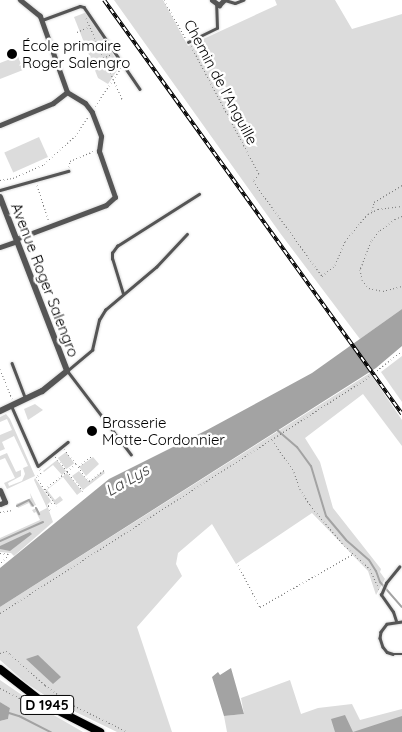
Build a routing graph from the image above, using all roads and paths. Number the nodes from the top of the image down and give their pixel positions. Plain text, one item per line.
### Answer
1 (20, 0) edge
2 (164, 0) edge
3 (212, 0) edge
4 (225, 0) edge
5 (243, 0) edge
6 (216, 5) junction
7 (84, 7) junction
8 (42, 20) junction
9 (96, 23) junction
10 (89, 27) junction
11 (77, 32) dead end
12 (188, 42) junction
13 (115, 53) junction
14 (103, 58) junction
15 (90, 63) dead end
16 (123, 66) junction
17 (112, 80) junction
18 (140, 89) dead end
19 (67, 92) junction
20 (122, 99) dead end
21 (93, 109) dead end
22 (88, 116) dead end
23 (0, 125) edge
24 (99, 150) junction
25 (68, 171) joint
26 (0, 180) edge
27 (36, 182) junction
28 (402, 185) edge
29 (0, 190) edge
30 (199, 194) dead end
31 (0, 197) edge
32 (402, 206) edge
33 (372, 211) junction
34 (402, 216) edge
35 (51, 226) junction
36 (187, 234) dead end
37 (16, 240) junction
38 (0, 247) edge
39 (402, 286) edge
40 (123, 294) junction
41 (402, 351) edge
42 (12, 363) dead end
43 (0, 369) edge
44 (67, 371) junction
45 (26, 399) junction
46 (13, 405) junction
47 (0, 411) edge
48 (272, 439) junction
49 (68, 442) dead end
50 (64, 448) dead end
51 (131, 455) dead end
52 (55, 456) dead end
53 (92, 456) dead end
54 (76, 464) junction
55 (78, 467) junction
56 (104, 470) dead end
57 (67, 472) junction
58 (41, 473) dead end
59 (45, 489) junction
60 (0, 490) edge
61 (82, 490) dead end
62 (52, 501) junction
63 (0, 504) edge
64 (11, 506) dead end
65 (56, 506) dead end
66 (50, 510) dead end
67 (0, 512) edge
68 (0, 553) edge
69 (354, 554) junction
70 (0, 564) edge
71 (238, 565) dead end
72 (399, 567) dead end
73 (382, 592) junction
74 (0, 613) edge
75 (396, 621) junction
76 (402, 622) edge
77 (0, 653) edge
78 (402, 654) edge
79 (0, 670) edge
80 (0, 688) edge
81 (36, 703) dead end
82 (100, 732) edge
83 (128, 732) edge

1 - 8 street
2 - 12 path, Chemin de l'Anguille
3 - 6 street
4 - 5 lane
4 - 6 street
6 - 12 lane
7 - 8 lane
7 - 9 lane
7 - 10 path
8 - 19 street
9 - 10 path
9 - 13 lane
10 - 11 path
10 - 14 path
12 - 33 path, Chemin de l'Anguille
13 - 14 path
13 - 16 lane
14 - 15 path
14 - 17 path
16 - 17 path
16 - 18 lane
17 - 20 path
17 - 21 path
19 - 23 street
19 - 24 street
22 - 26 path
24 - 25 path
24 - 35 street
25 - 27 lane
27 - 29 lane
27 - 35 path
28 - 33 path
30 - 40 lane
31 - 37 street, Avenue Roger Salengro
32 - 33 path
34 - 39 path
35 - 37 street
36 - 40 lane
37 - 38 street
37 - 44 street, Avenue Roger Salengro
40 - 44 lane
41 - 48 path
42 - 45 lane
43 - 46 path
44 - 45 street
44 - 51 lane
45 - 46 street
46 - 47 street
46 - 49 lane
48 - 69 path
48 - 74 path
50 - 54 path
52 - 57 path
53 - 55 path
54 - 55 path
54 - 57 path
55 - 56 path
57 - 59 path
57 - 61 path
58 - 59 path
59 - 62 path
60 - 63 street
62 - 65 path
62 - 66 path
64 - 67 path
68 - 70 path
69 - 71 path
69 - 73 path
72 - 73 lane
73 - 75 lane
75 - 76 lane
75 - 78 lane
77 - 83 path
79 - 82 main road, D 1945
80 - 81 path

